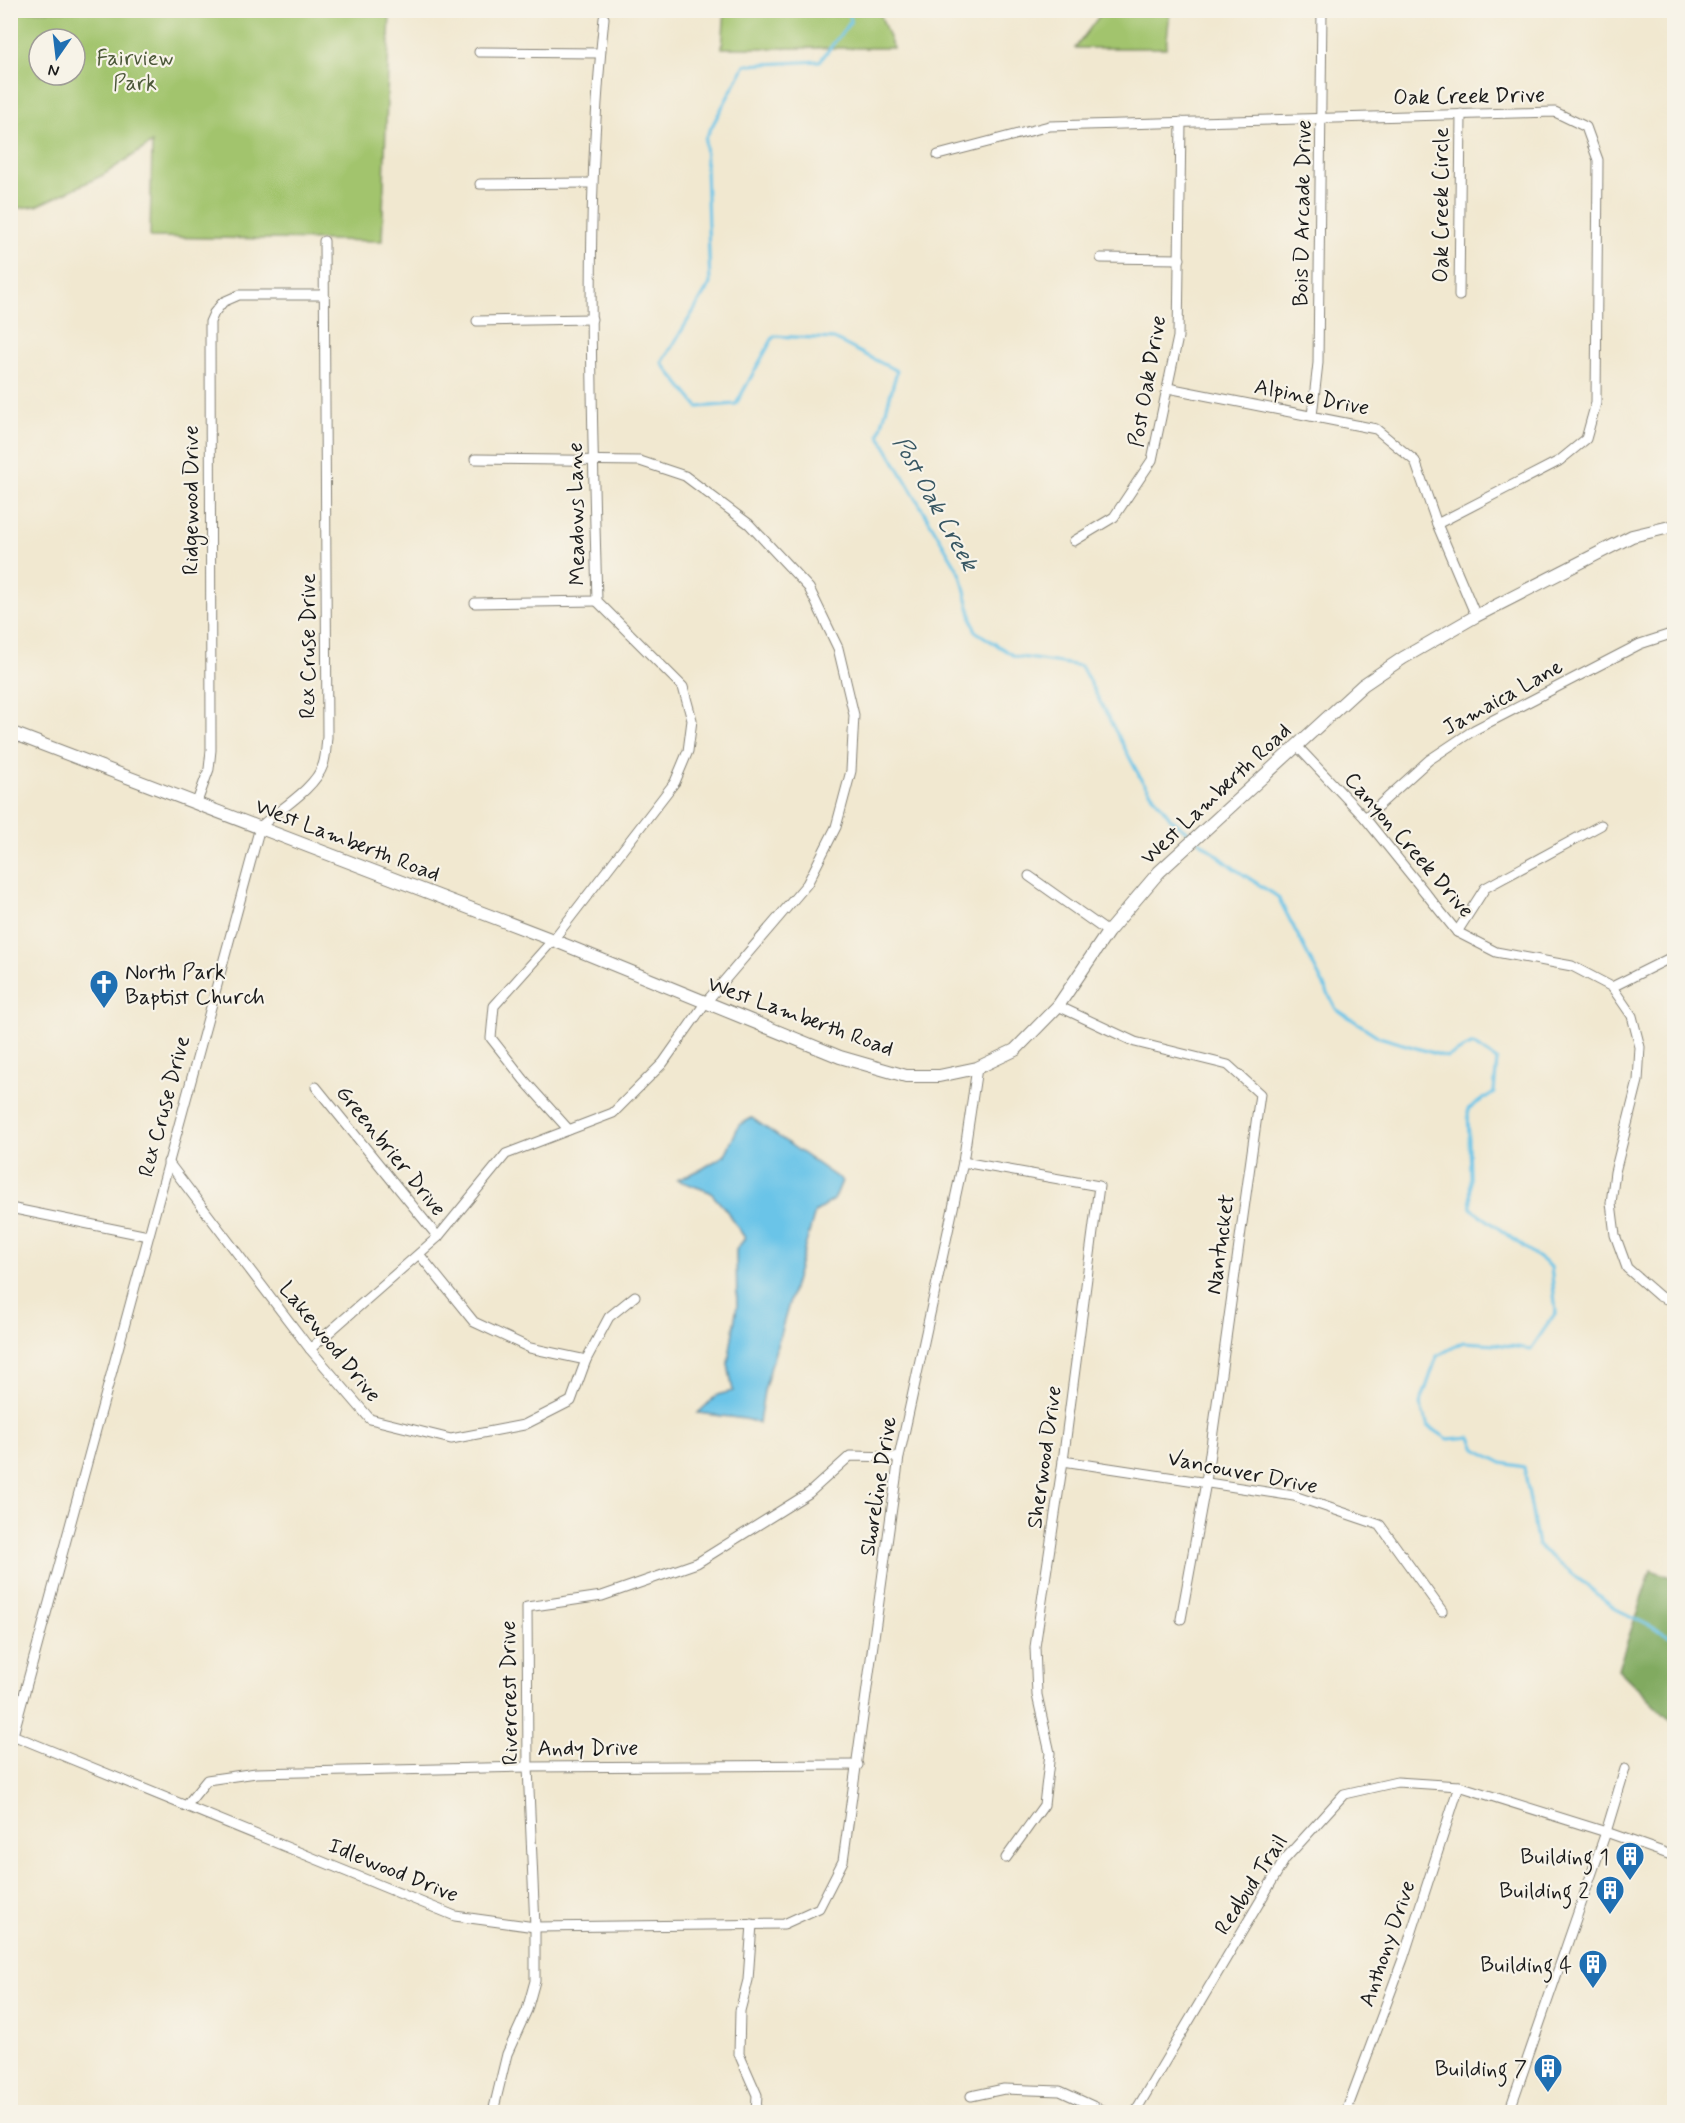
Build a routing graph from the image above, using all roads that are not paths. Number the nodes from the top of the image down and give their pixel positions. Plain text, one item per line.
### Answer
1 (1322, 10) edge
2 (604, 18) dead end
3 (479, 52) dead end
4 (600, 53) junction
5 (1461, 114) junction
6 (1322, 118) junction
7 (1181, 122) junction
8 (938, 155) dead end
9 (592, 183) junction
10 (480, 184) dead end
11 (324, 242) dead end
12 (1101, 258) dead end
13 (1180, 259) junction
14 (324, 295) junction
15 (1459, 296) dead end
16 (592, 319) junction
17 (477, 321) dead end
18 (1168, 388) junction
19 (1312, 416) junction
20 (475, 459) dead end
21 (593, 459) junction
22 (1437, 524) junction
23 (1674, 526) edge
24 (1074, 541) dead end
25 (597, 601) junction
26 (475, 603) dead end
27 (1476, 616) junction
28 (1674, 633) edge
29 (10, 732) edge
30 (1297, 746) junction
31 (197, 802) junction
32 (1365, 818) junction
33 (1601, 825) dead end
34 (260, 827) junction
35 (1029, 876) dead end
36 (1108, 932) junction
37 (1457, 932) junction
38 (553, 940) junction
39 (1674, 956) edge
40 (1612, 987) junction
41 (706, 1002) junction
42 (1058, 1006) junction
43 (977, 1068) junction
44 (316, 1087) dead end
45 (569, 1130) junction
46 (168, 1162) junction
47 (963, 1162) junction
48 (10, 1208) edge
49 (148, 1236) junction
50 (438, 1237) junction
51 (419, 1254) junction
52 (635, 1296) dead end
53 (1674, 1302) edge
54 (310, 1349) junction
55 (586, 1360) junction
56 (899, 1457) junction
57 (1063, 1461) junction
58 (1206, 1482) junction
59 (1442, 1611) dead end
60 (1181, 1620) dead end
61 (12, 1735) edge
62 (10, 1746) edge
63 (858, 1765) junction
64 (528, 1767) junction
65 (1625, 1769) dead end
66 (1459, 1786) junction
67 (186, 1806) junction
68 (1606, 1832) junction
69 (1674, 1856) edge
70 (1006, 1858) dead end
71 (819, 1908) joint
72 (752, 1924) junction
73 (535, 1927) junction
74 (970, 2096) dead end
75 (493, 2112) edge
76 (756, 2112) edge
77 (1106, 2112) edge
78 (1135, 2112) edge
79 (1346, 2112) edge
80 (1509, 2112) edge

1 - 6 street, Bois D Arcade Drive
2 - 4 street, Meadows Lane
3 - 4 street
4 - 9 street, Meadows Lane
5 - 6 street, Oak Creek Drive
5 - 15 street, Oak Creek Circle
5 - 22 street, Oak Creek Drive
6 - 7 street, Oak Creek Drive
6 - 19 street, Bois D Arcade Drive
7 - 8 street, Oak Creek Drive
7 - 13 street, Post Oak Drive
9 - 10 street
9 - 16 street, Meadows Lane
11 - 14 street, Rex Cruse Drive
12 - 13 street
13 - 18 street, Post Oak Drive
14 - 31 street, Ridgewood Drive
14 - 34 street, Rex Cruse Drive
16 - 17 street
16 - 21 street, Meadows Lane
18 - 19 street, Alpine Drive
18 - 24 street, Post Oak Drive
19 - 22 street, Alpine Drive
20 - 21 street
21 - 25 street, Meadows Lane
21 - 41 street
22 - 27 street, Alpine Drive
23 - 27 street, West Lamberth Road
25 - 26 street
25 - 38 street, Meadows Lane
27 - 30 street, West Lamberth Road
28 - 32 street, Jamaica Lane
29 - 31 street, West Lamberth Road
30 - 32 street, Canyon Creek Drive
30 - 36 street, West Lamberth Road
31 - 34 street, West Lamberth Road
32 - 37 street, Canyon Creek Drive
33 - 37 street
34 - 38 street, West Lamberth Road
34 - 46 street, Rex Cruse Drive
35 - 36 street
36 - 42 street, West Lamberth Road
37 - 40 street, Canyon Creek Drive
38 - 41 street, West Lamberth Road
38 - 45 street, Meadows Lane
39 - 40 street
40 - 53 street, Canyon Creek Drive
41 - 43 street, West Lamberth Road
41 - 45 street
42 - 43 street, West Lamberth Road
42 - 58 street, Nantucket
43 - 47 street, Shoreline Drive
44 - 50 street, Greenbrier Drive
45 - 50 street
46 - 49 street, Rex Cruse Drive
46 - 54 street, Lakewood Drive
47 - 56 street, Shoreline Drive
47 - 57 street, Sherwood Drive
48 - 49 street
49 - 61 street, Rex Cruse Drive
50 - 51 street
51 - 54 street
51 - 55 street
52 - 55 street, Lakewood Drive
54 - 55 street, Lakewood Drive
56 - 63 street, Shoreline Drive
56 - 64 street, Rivercrest Drive
57 - 58 street, Vancouver Drive
57 - 70 street, Sherwood Drive
58 - 59 street, Vancouver Drive
58 - 60 street, Nantucket
61 - 62 street, Rex Cruse Drive
61 - 67 street, Idlewood Drive
63 - 64 street, Andy Drive
63 - 71 street, Shoreline Drive
64 - 67 street, Andy Drive
64 - 73 street, Rivercrest Drive
65 - 68 street
66 - 68 street, Redbud Trail
66 - 78 street, Redbud Trail
66 - 79 street, Anthony Drive
67 - 73 street, Idlewood Drive
68 - 69 street, Redbud Trail
68 - 80 street
71 - 72 street, Idlewood Drive
72 - 73 street, Idlewood Drive
72 - 76 street
73 - 75 street, Rivercrest Drive
74 - 77 street

